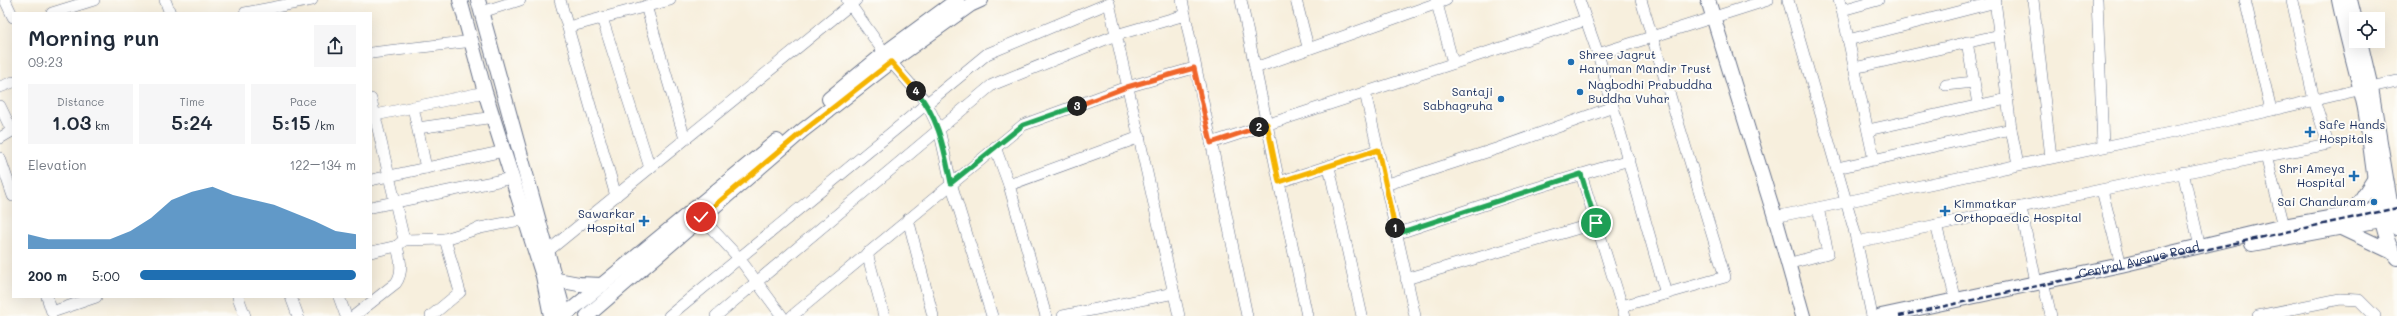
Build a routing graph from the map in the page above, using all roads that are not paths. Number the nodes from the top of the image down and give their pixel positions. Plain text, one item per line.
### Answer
1 (5, 0) edge
2 (94, 0) edge
3 (165, 0) edge
4 (312, 0) edge
5 (460, 0) edge
6 (520, 0) edge
7 (560, 0) edge
8 (670, 0) edge
9 (957, 0) edge
10 (981, 0) edge
11 (1182, 0) edge
12 (1241, 0) edge
13 (1296, 0) edge
14 (1579, 0) edge
15 (1641, 0) edge
16 (1700, 0) edge
17 (1708, 0) edge
18 (1768, 0) edge
19 (1788, 0) edge
20 (1878, 0) edge
21 (2033, 0) edge
22 (2245, 0) edge
23 (2292, 0) edge
24 (2339, 0) edge
25 (2350, 0) edge
26 (1440, 1) edge
27 (1996, 1) edge
28 (2100, 1) edge
29 (851, 2) edge
30 (1840, 5) edge
31 (277, 6) edge
32 (480, 6) edge
33 (646, 6) junction
34 (55, 12) edge
35 (170, 12) edge
36 (250, 12) edge
37 (2353, 12) edge
38 (12, 15) edge
39 (1185, 15) junction
40 (465, 18) junction
41 (602, 18) junction
42 (1710, 18) junction
43 (1586, 20) junction
44 (568, 27) junction
45 (1116, 35) junction
46 (2000, 35) junction
47 (1652, 36) junction
48 (489, 38) junction
49 (1848, 40) junction
50 (473, 41) junction
51 (1968, 42) junction
52 (1308, 47) junction
53 (2361, 48) edge
54 (372, 54) edge
55 (1598, 54) junction
56 (888, 57) junction
57 (1453, 63) junction
58 (1194, 68) junction
59 (1255, 68) junction
60 (1854, 68) junction
61 (2397, 81) edge
62 (12, 82) edge
63 (1974, 82) junction
64 (1946, 85) dead end
65 (0, 87) edge
66 (1127, 87) junction
67 (2366, 89) junction
68 (485, 92) junction
69 (1365, 92) junction
70 (2007, 99) junction
71 (2314, 100) junction
72 (926, 102) junction
73 (1978, 104) junction
74 (0, 106) edge
75 (413, 107) junction
76 (1613, 107) junction
77 (2271, 110) junction
78 (373, 115) edge
79 (494, 117) junction
80 (1267, 124) junction
81 (418, 128) junction
82 (939, 129) junction
83 (2011, 129) junction
84 (12, 130) edge
85 (1868, 130) junction
86 (1140, 137) junction
87 (0, 138) edge
88 (685, 139) junction
89 (375, 140) edge
90 (1211, 143) junction
91 (2103, 146) junction
92 (995, 147) junction
93 (1378, 150) junction
94 (504, 151) junction
95 (2266, 156) junction
96 (2051, 157) junction
97 (0, 158) edge
98 (1629, 160) junction
99 (1874, 160) junction
100 (2384, 162) junction
101 (2018, 164) junction
102 (1328, 167) junction
103 (426, 168) junction
104 (650, 168) junction
105 (1837, 168) junction
106 (2183, 172) junction
107 (2397, 172) edge
108 (1581, 174) junction
109 (388, 176) junction
110 (512, 178) junction
111 (2375, 178) junction
112 (372, 180) edge
113 (1279, 182) junction
114 (951, 183) junction
115 (1009, 185) junction
116 (1386, 185) junction
117 (2102, 190) junction
118 (12, 193) edge
119 (616, 196) junction
120 (394, 201) junction
121 (1847, 202) junction
122 (372, 207) edge
123 (1818, 208) junction
124 (2021, 208) junction
125 (2351, 215) junction
126 (2391, 215) edge
127 (701, 217) junction
128 (1775, 217) junction
129 (525, 219) junction
130 (908, 219) junction
131 (1596, 223) junction
132 (1936, 225) junction
133 (2284, 226) junction
134 (2339, 227) junction
135 (1396, 234) junction
136 (445, 238) junction
137 (1857, 242) junction
138 (400, 243) junction
139 (2200, 248) junction
140 (548, 251) junction
141 (372, 252) edge
142 (868, 253) junction
143 (2394, 255) edge
144 (739, 258) junction
145 (1787, 264) junction
146 (2120, 265) junction
147 (1406, 279) junction
148 (557, 280) junction
149 (756, 282) junction
150 (2040, 284) junction
151 (602, 285) junction
152 (1174, 292) junction
153 (1666, 294) junction
154 (47, 298) edge
155 (94, 298) edge
156 (238, 298) edge
157 (291, 298) edge
158 (339, 298) edge
159 (1956, 300) junction
160 (1624, 311) edge
161 (51, 315) edge
162 (245, 316) edge
163 (298, 316) edge
164 (346, 316) edge
165 (354, 316) edge
166 (431, 316) edge
167 (562, 316) edge
168 (587, 316) edge
169 (669, 316) edge
170 (716, 316) edge
171 (782, 316) edge
172 (792, 316) edge
173 (884, 316) edge
174 (933, 316) edge
175 (992, 316) edge
176 (1046, 316) edge
177 (1063, 316) edge
178 (1179, 316) edge
179 (1247, 316) edge
180 (1307, 316) edge
181 (1362, 316) edge
182 (1415, 316) edge
183 (1794, 316) edge
184 (1803, 316) edge
185 (1872, 316) edge
186 (1881, 316) edge
187 (1917, 316) edge
188 (2051, 316) edge
189 (2258, 316) edge
190 (2375, 316) edge

1 - 38 street
2 - 34 street
3 - 35 street
4 - 31 street
5 - 40 main road
6 - 32 street
7 - 44 street
8 - 33 street
9 - 56 main road
10 - 56 main road
11 - 39 street
12 - 59 street
13 - 52 street
14 - 43 street
15 - 47 street
16 - 42 main road
17 - 42 main road
18 - 42 street
19 - 105 street
20 - 30 street
21 - 96 street
22 - 77 street
23 - 71 street
24 - 67 main road
25 - 37 main road
26 - 52 street
26 - 57 street
27 - 46 street
27 - 49 street
28 - 91 street
29 - 56 street
29 - 88 street
30 - 49 street
31 - 36 street
32 - 40 main road
32 - 48 main road
33 - 41 street
33 - 88 street
39 - 45 street
39 - 58 street
40 - 50 main road
41 - 44 street
41 - 104 street
42 - 47 street
42 - 128 main road
42 - 183 main road
43 - 55 street
43 - 57 street
44 - 119 street
45 - 66 street
45 - 72 street
45 - 82 street
46 - 51 street
46 - 70 street
47 - 55 street
47 - 153 street
48 - 50 main road
48 - 140 main road
49 - 60 street
50 - 54 street
50 - 68 main road
51 - 60 street
51 - 63 street
52 - 59 street
53 - 67 main road
55 - 76 street
56 - 72 street
56 - 127 main road
56 - 151 main road
57 - 69 street
58 - 66 street
58 - 90 street
59 - 80 street
60 - 85 street
61 - 67 street
62 - 65 street
63 - 64 street
63 - 73 street
66 - 86 street
66 - 92 street
67 - 71 street
67 - 100 main road
67 - 111 main road
68 - 75 street
68 - 79 main road
69 - 80 street
69 - 93 street
70 - 73 street
70 - 83 street
71 - 77 street
71 - 95 street
72 - 82 street
72 - 144 street
73 - 85 street
74 - 84 street
75 - 78 street
75 - 81 street
76 - 98 street
76 - 116 street
77 - 91 street
78 - 89 street
79 - 81 street
79 - 94 main road
80 - 90 street
80 - 113 street
81 - 103 street
82 - 114 street
82 - 149 street
83 - 99 street
83 - 101 street
84 - 87 street
85 - 99 street
86 - 115 street
86 - 152 street
88 - 104 street
89 - 109 street
90 - 179 street
91 - 96 street
92 - 114 street
92 - 115 street
93 - 102 street
93 - 116 street
94 - 103 street
94 - 110 main road
95 - 106 street
95 - 133 street
96 - 101 street
97 - 118 street
98 - 108 street
98 - 153 street
99 - 105 street
100 - 107 main road
100 - 126 main road
101 - 121 street
102 - 113 street
102 - 181 street
103 - 109 street
104 - 119 street
105 - 121 street
106 - 117 street
106 - 139 street
108 - 131 street
108 - 135 street
109 - 112 street
109 - 120 street
110 - 120 street
110 - 129 main road
111 - 125 main road
111 - 126 main road
113 - 180 street
114 - 130 street
114 - 175 street
115 - 176 street
116 - 135 street
117 - 124 street
117 - 146 street
119 - 140 street
120 - 122 street
120 - 138 street
121 - 123 street
121 - 137 street
123 - 128 street
123 - 145 street
124 - 132 street
124 - 150 street
125 - 126 main road, Central Avenue Road
125 - 133 main road, Central Avenue Road
126 - 134 main road
126 - 143 main road
127 - 144 street
127 - 168 main road
128 - 145 main road
129 - 136 street
129 - 167 main road
130 - 142 street
130 - 174 street
131 - 147 street
131 - 160 street
132 - 137 street
132 - 159 street
133 - 139 main road, Central Avenue Road
134 - 143 main road
134 - 150 main road
135 - 147 street
136 - 138 street
136 - 166 street
137 - 185 street
138 - 141 street
138 - 165 street
139 - 146 main road, Central Avenue Road
140 - 148 main road
142 - 172 street
142 - 173 street
144 - 149 street
144 - 169 street
145 - 184 main road
146 - 150 main road, Central Avenue Road
147 - 182 street
148 - 151 main road
148 - 167 main road
149 - 170 street
149 - 171 street
150 - 159 main road, Central Avenue Road
150 - 187 main road
150 - 188 street
151 - 167 main road
152 - 177 street
152 - 178 street
153 - 160 street
154 - 161 street
155 - 161 street
156 - 162 street
157 - 163 street
158 - 164 street
159 - 186 main road, Central Avenue Road
189 - 190 street

